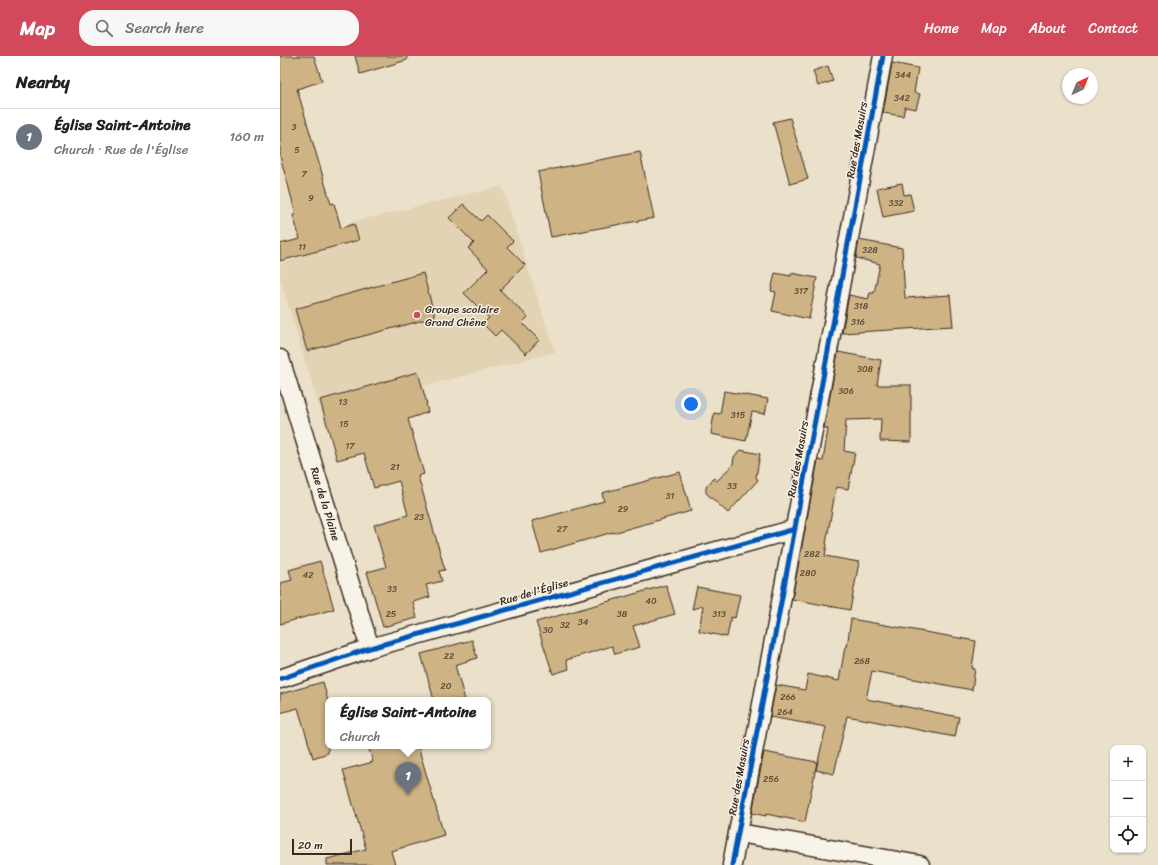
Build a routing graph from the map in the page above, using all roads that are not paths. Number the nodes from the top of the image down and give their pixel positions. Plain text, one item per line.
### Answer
1 (883, 56) edge
2 (280, 359) edge
3 (795, 529) junction
4 (370, 648) junction
5 (280, 680) edge
6 (739, 833) junction
7 (732, 865) edge
8 (920, 865) edge

1 - 3 street, Rue des Masuirs
2 - 4 street, Rue de la Plaine
3 - 4 street, Rue de l'Église
3 - 6 street, Rue des Masuirs
4 - 5 street, Rue de l'Église
6 - 7 street, Rue des Masuirs
6 - 8 street

